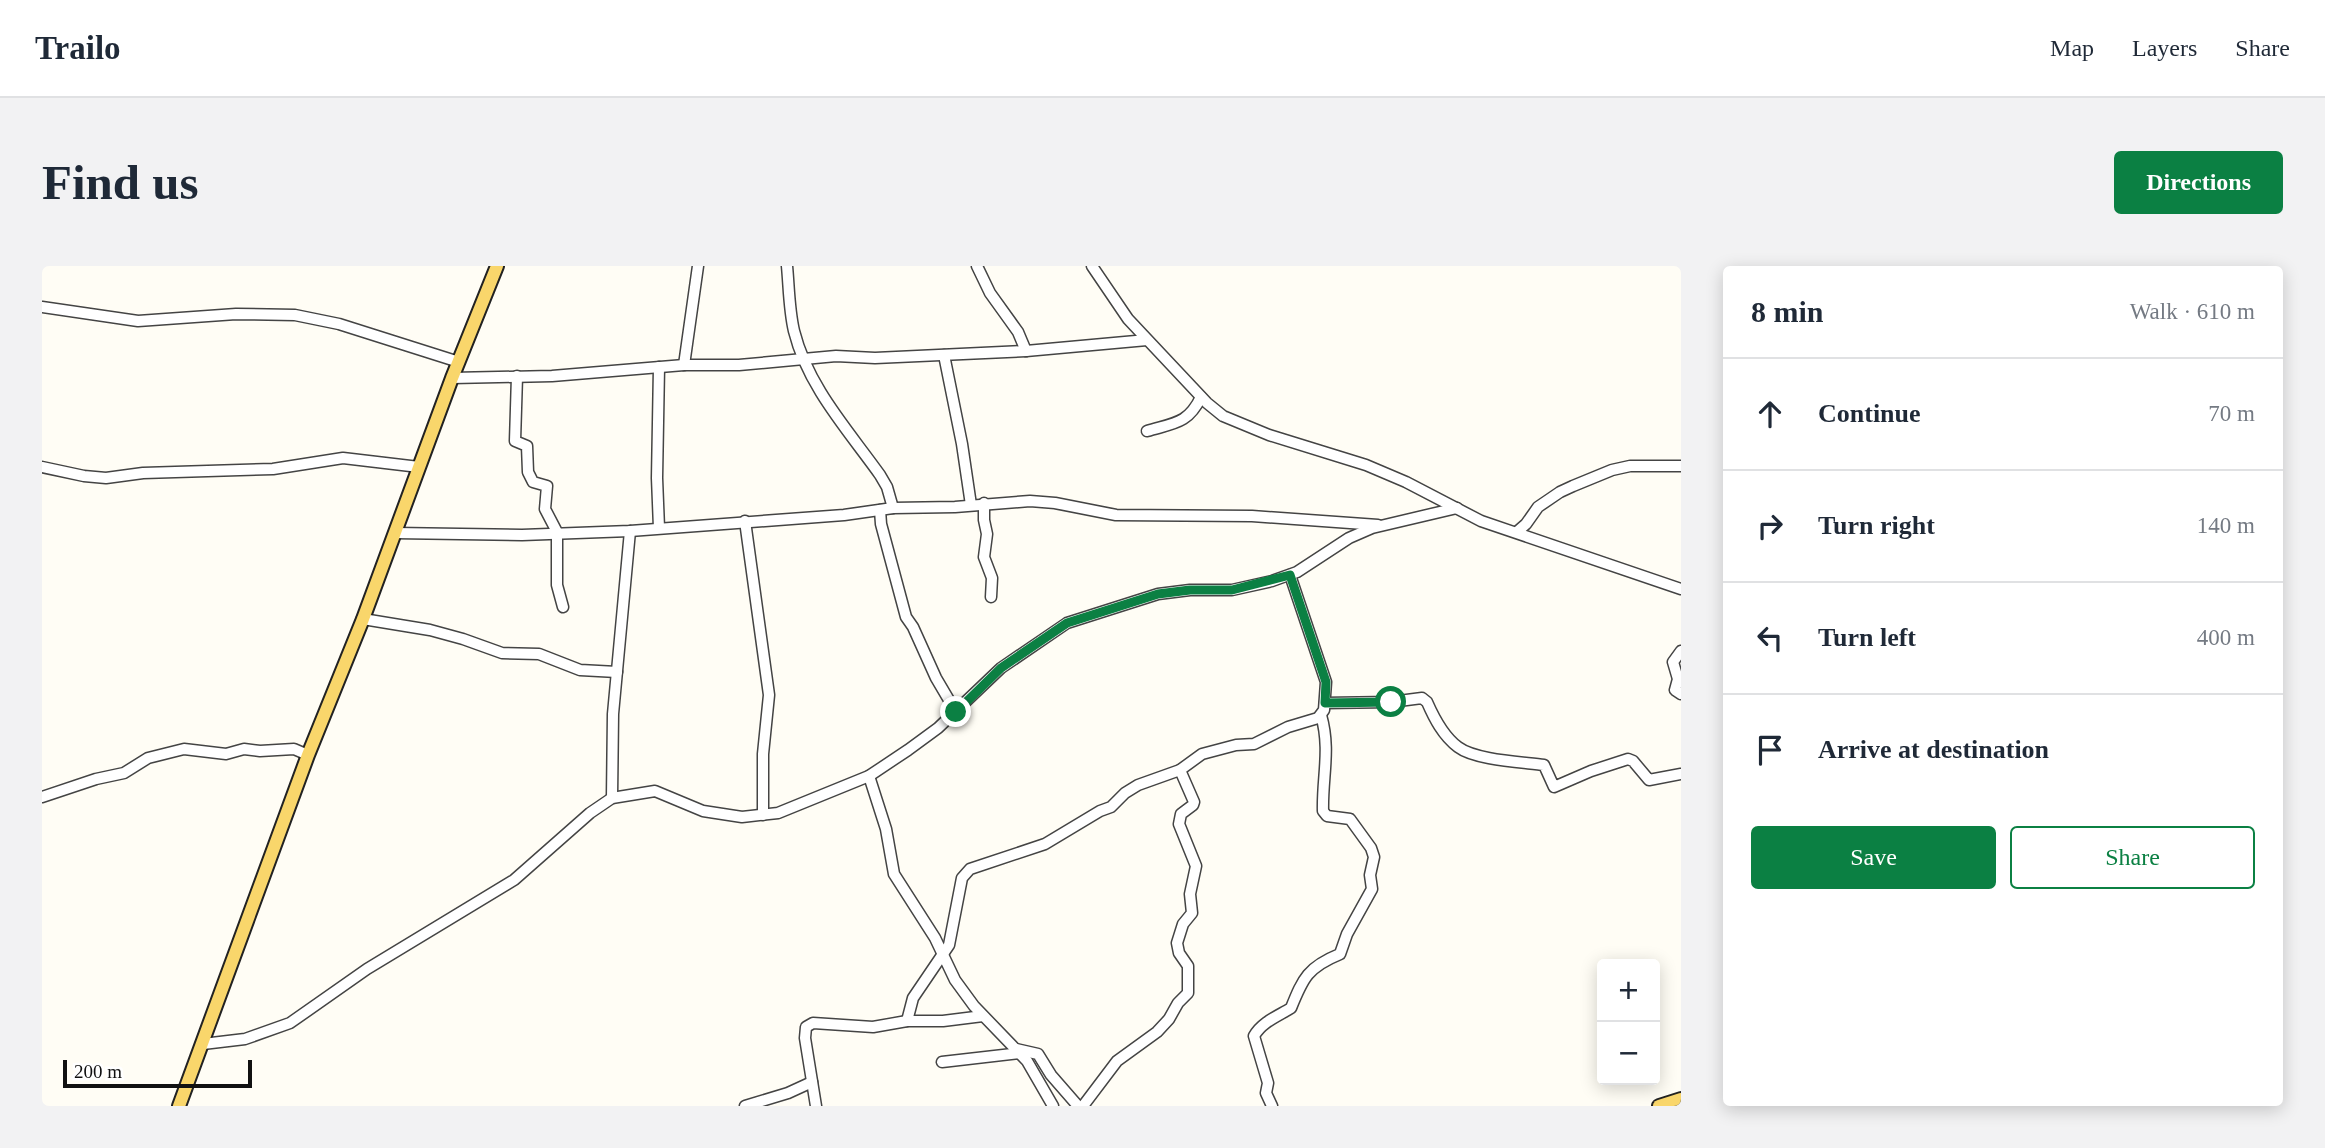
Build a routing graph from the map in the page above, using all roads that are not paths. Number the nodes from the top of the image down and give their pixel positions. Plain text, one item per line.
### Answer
1 (497, 266) edge
2 (698, 266) edge
3 (787, 266) edge
4 (977, 266) edge
5 (1092, 266) edge
6 (42, 307) edge
7 (1147, 340) junction
8 (1026, 351) junction
9 (944, 355) junction
10 (804, 359) junction
11 (458, 362) junction
12 (684, 365) junction
13 (659, 367) junction
14 (517, 376) junction
15 (452, 378) junction
16 (1201, 397) junction
17 (1147, 431) dead end
18 (1681, 466) edge
19 (42, 467) edge
20 (419, 467) junction
21 (984, 503) junction
22 (971, 505) junction
23 (892, 508) junction
24 (1457, 509) junction
25 (880, 510) junction
26 (745, 521) junction
27 (1381, 526) junction
28 (659, 528) junction
29 (630, 531) junction
30 (1518, 531) junction
31 (557, 532) junction
32 (395, 533) junction
33 (1290, 575) junction
34 (1681, 589) edge
35 (991, 597) dead end
36 (563, 607) dead end
37 (363, 619) junction
38 (1681, 651) edge
39 (617, 672) junction
40 (1681, 694) edge
41 (1325, 703) junction
42 (956, 712) junction
43 (1321, 715) junction
44 (308, 755) junction
45 (1180, 770) junction
46 (1681, 774) edge
47 (869, 776) junction
48 (42, 797) edge
49 (612, 798) junction
50 (763, 815) junction
51 (943, 956) junction
52 (983, 1016) junction
53 (907, 1021) junction
54 (203, 1044) junction
55 (1018, 1051) junction
56 (942, 1062) dead end
57 (812, 1082) junction
58 (1681, 1099) edge
59 (179, 1106) edge
60 (745, 1106) edge
61 (816, 1106) edge
62 (1053, 1106) edge
63 (1081, 1106) edge
64 (1272, 1106) edge
65 (1659, 1106) edge

1 - 11 main road
2 - 12 street
3 - 10 street
4 - 8 street
5 - 7 street
6 - 11 street
7 - 8 street
7 - 16 street
8 - 9 street
9 - 10 street
9 - 22 street
10 - 12 street
10 - 23 street
11 - 15 main road
12 - 13 street
13 - 14 street
13 - 28 street
14 - 15 street
14 - 31 street
15 - 20 main road
16 - 17 street
16 - 24 street
18 - 30 street
19 - 20 street
20 - 32 main road
21 - 22 street
21 - 27 street
21 - 35 street
22 - 23 street
23 - 25 street
24 - 27 street
24 - 30 street
25 - 26 street
25 - 42 street
26 - 28 street
26 - 50 street
27 - 33 street
28 - 29 street
29 - 31 street
29 - 39 street
30 - 34 street
31 - 32 street
31 - 36 street
32 - 37 main road
33 - 41 street
33 - 42 street
37 - 39 street
37 - 44 main road
38 - 40 street
39 - 49 street
41 - 43 street
41 - 46 street
42 - 47 street
43 - 45 street
43 - 64 street
44 - 48 street
44 - 54 main road
45 - 51 street
45 - 63 street
47 - 50 street
47 - 51 street
49 - 50 street
49 - 54 street
51 - 52 street
51 - 53 street
52 - 53 street
52 - 55 street
53 - 57 street
54 - 59 main road
55 - 56 street
55 - 62 street
55 - 63 street
57 - 60 street
57 - 61 street
58 - 65 main road

